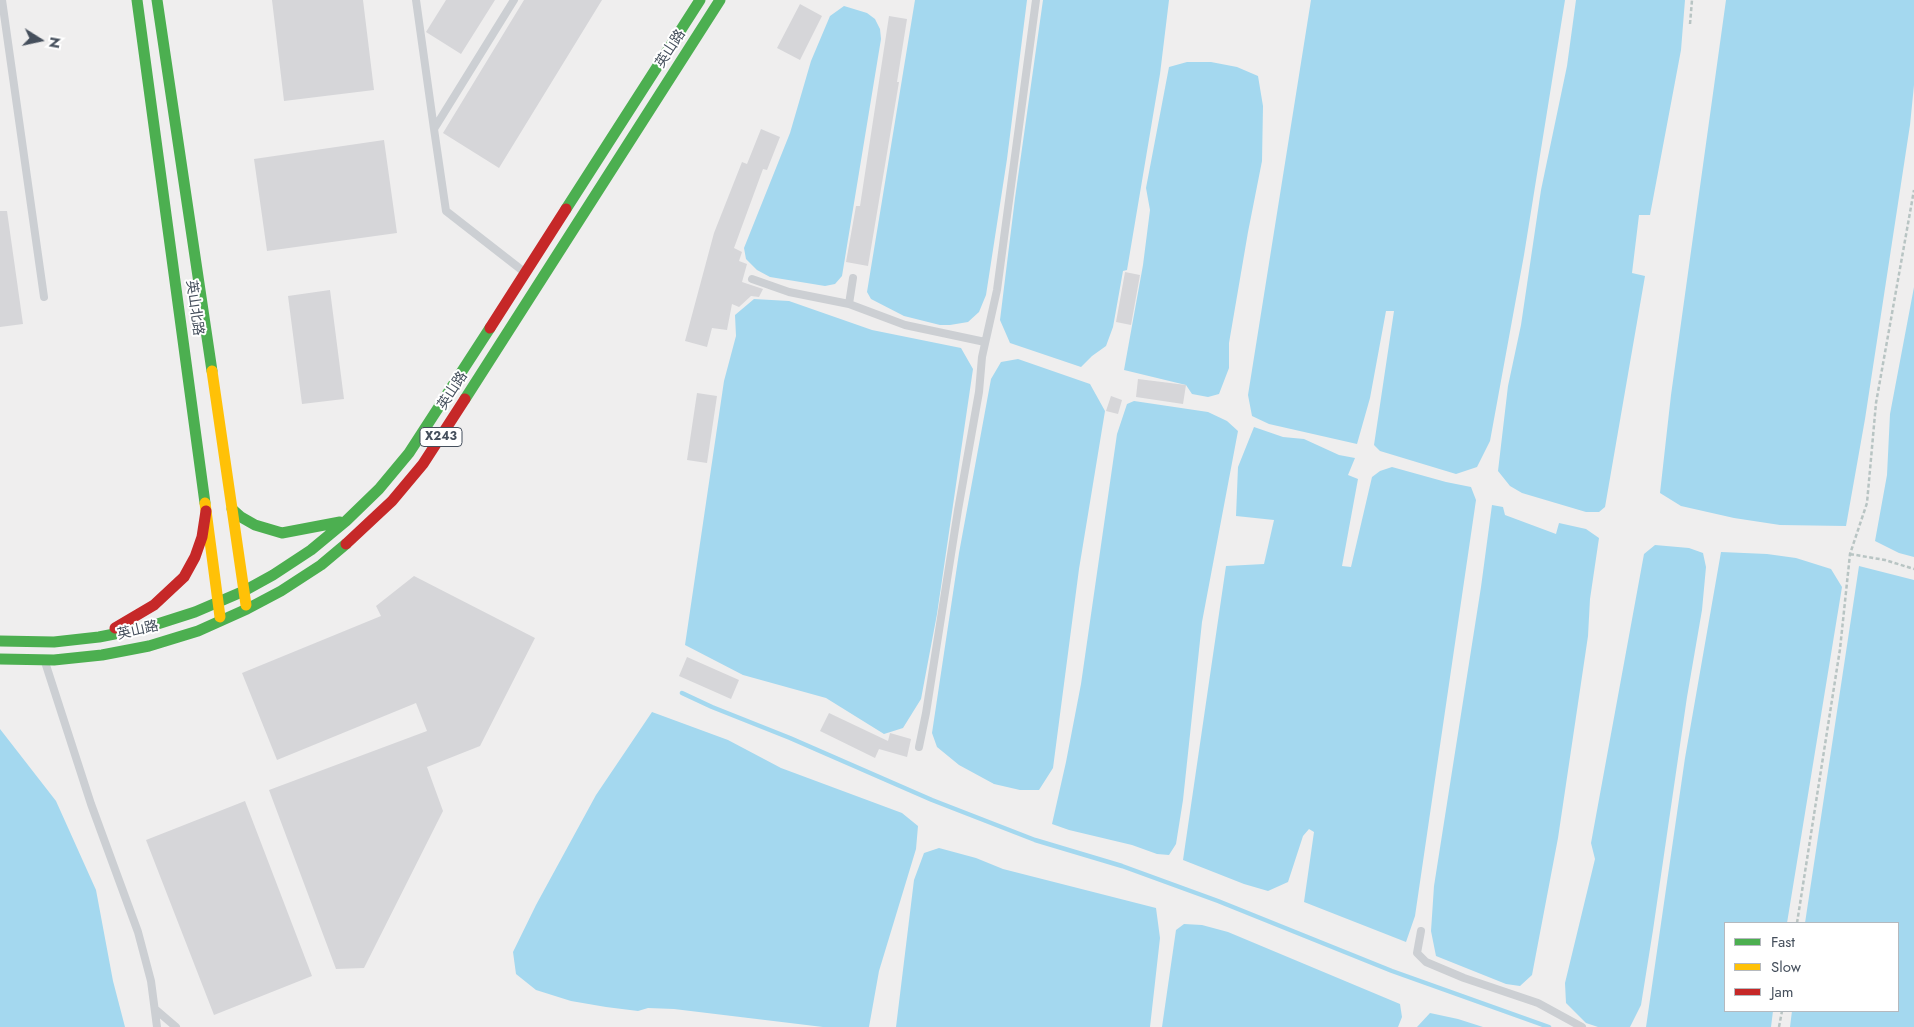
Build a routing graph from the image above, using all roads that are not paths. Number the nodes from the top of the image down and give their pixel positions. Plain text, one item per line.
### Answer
1 (2, 0) edge
2 (136, 0) edge
3 (158, 0) edge
4 (416, 0) edge
5 (514, 0) edge
6 (700, 0) edge
7 (720, 0) edge
8 (1036, 0) edge
9 (434, 129) junction
10 (525, 273) junction
11 (853, 278) dead end
12 (752, 279) dead end
13 (44, 297) dead end
14 (849, 304) junction
15 (985, 342) junction
16 (232, 509) junction
17 (206, 511) junction
18 (346, 521) junction
19 (244, 591) junction
20 (218, 603) junction
21 (247, 609) junction
22 (220, 621) junction
23 (100, 638) junction
24 (0, 641) edge
25 (0, 659) edge
26 (44, 660) junction
27 (919, 747) dead end
28 (1421, 931) dead end
29 (155, 1010) junction
30 (157, 1027) edge
31 (176, 1027) edge
32 (1582, 1027) edge

1 - 13 lane
2 - 17 main road, 英山北路
3 - 16 main road, 英山北路
4 - 9 lane
5 - 9 lane
6 - 10 main road, 英山路 / X243
7 - 21 main road, 英山路 / X243
8 - 15 lane
9 - 10 lane
10 - 18 main road, 英山路 / X243
11 - 14 lane
12 - 14 lane
14 - 15 lane
15 - 27 lane
16 - 18 main road
16 - 19 main road, 英山北路
17 - 20 main road, 英山北路
17 - 23 main road
18 - 19 main road, 英山路 / X243
19 - 20 main road, 英山路 / X243
19 - 21 main road, 英山北路
20 - 22 main road, 英山北路
20 - 23 main road, 英山路 / X243
21 - 22 main road, 英山路 / X243
22 - 26 main road, 英山路 / X243
23 - 24 main road, 英山路 / X243
25 - 26 main road, 英山路 / X243
26 - 29 lane
28 - 32 lane
29 - 30 lane
29 - 31 lane

